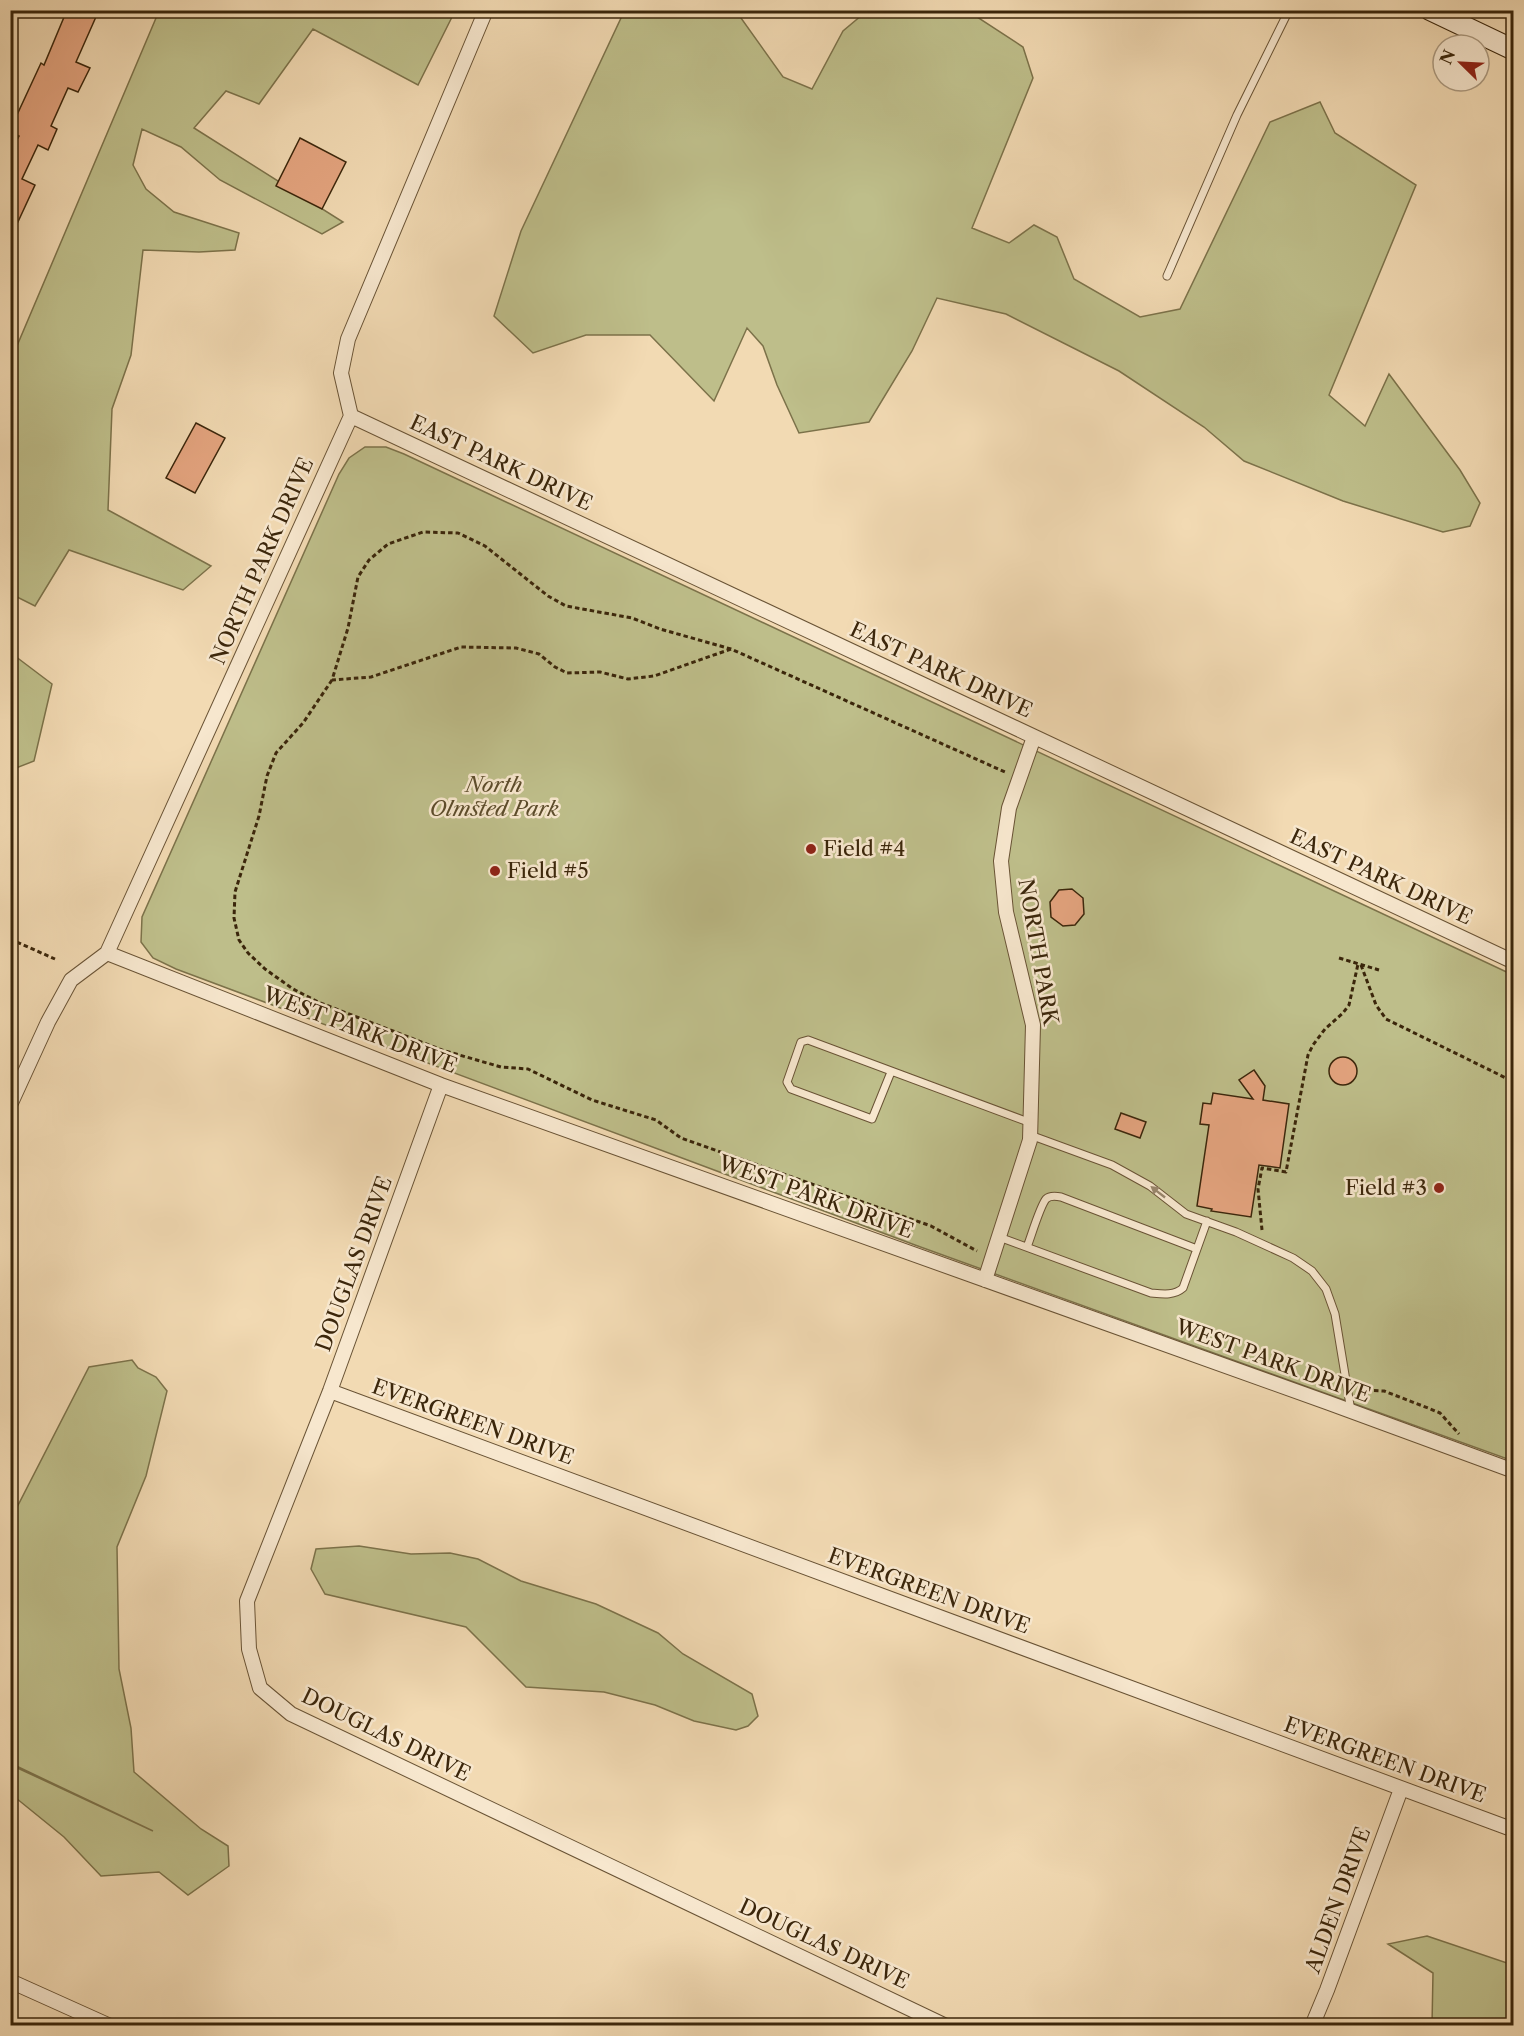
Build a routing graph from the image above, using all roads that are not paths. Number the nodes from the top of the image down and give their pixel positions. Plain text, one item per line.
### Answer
1 (486, 10) edge
2 (1289, 10) edge
3 (1430, 10) edge
4 (1514, 50) edge
5 (1167, 276) dead end
6 (351, 416) junction
7 (1034, 737) junction
8 (107, 953) junction
9 (1514, 962) edge
10 (891, 1072) junction
11 (441, 1085) junction
12 (10, 1105) edge
13 (1030, 1129) junction
14 (1207, 1221) junction
15 (999, 1237) junction
16 (1028, 1247) junction
17 (1197, 1249) junction
18 (985, 1280) junction
19 (330, 1391) junction
20 (1351, 1411) junction
21 (1514, 1471) edge
22 (1401, 1789) junction
23 (1514, 1830) edge
24 (10, 1981) edge
25 (110, 2025) edge
26 (946, 2025) edge
27 (1312, 2025) edge

1 - 6 street
2 - 5 lane
3 - 4 main road
6 - 7 street, EAST PARK DRIVE
6 - 8 street, NORTH PARK DRIVE
7 - 9 street, EAST PARK DRIVE
7 - 13 street, NORTH PARK
8 - 11 street, WEST PARK DRIVE
8 - 12 street, NORTH PARK DRIVE
10 - 10 lane
10 - 13 lane
11 - 18 street, WEST PARK DRIVE
11 - 19 street, DOUGLAS DRIVE
14 -> 13 lane
13 - 15 street, NORTH PARK
14 - 17 lane
14 - 20 lane
15 - 16 lane
15 - 18 street, NORTH PARK
16 - 17 lane
16 - 17 lane
18 - 20 street, WEST PARK DRIVE
19 - 22 street, EVERGREEN DRIVE
19 - 26 street, DOUGLAS DRIVE
20 - 21 street, WEST PARK DRIVE
22 - 23 street, EVERGREEN DRIVE
22 - 27 street, ALDEN DRIVE
24 - 25 street

